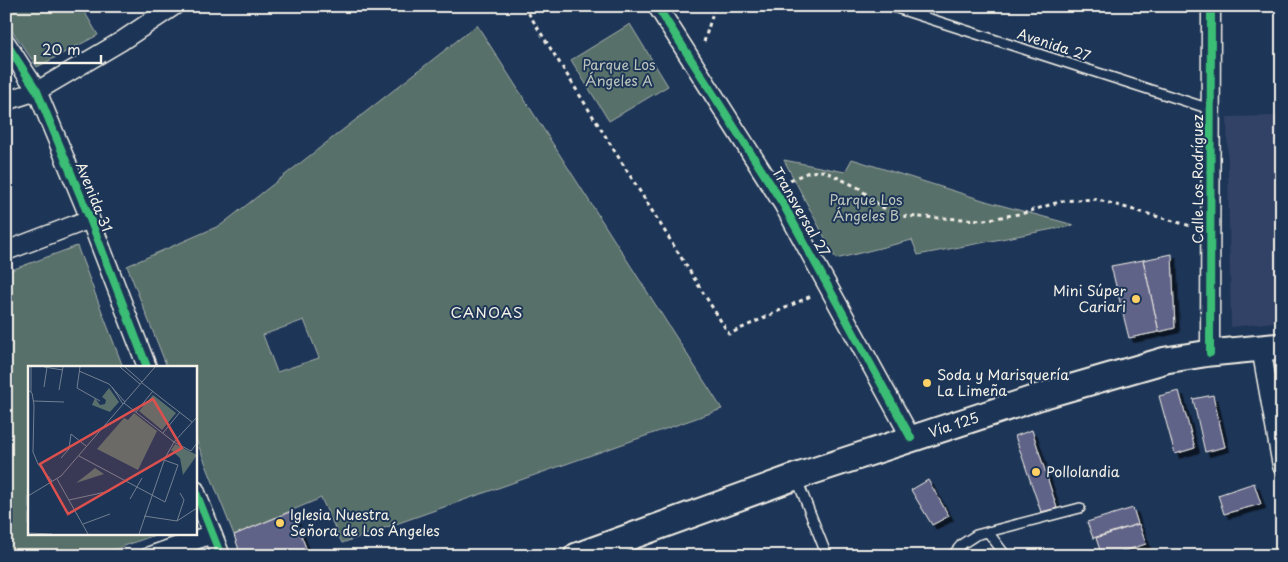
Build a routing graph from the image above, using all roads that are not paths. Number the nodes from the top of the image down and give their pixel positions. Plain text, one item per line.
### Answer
1 (174, 6) edge
2 (658, 6) edge
3 (890, 6) edge
4 (1212, 6) edge
5 (6, 43) edge
6 (37, 91) junction
7 (6, 101) edge
8 (1210, 109) junction
9 (90, 219) junction
10 (6, 251) edge
11 (1271, 347) edge
12 (1210, 353) junction
13 (147, 366) edge
14 (911, 438) junction
15 (1282, 466) edge
16 (796, 477) junction
17 (196, 493) edge
18 (1080, 508) dead end
19 (988, 532) junction
20 (212, 534) junction
21 (150, 556) edge
22 (220, 556) edge
23 (577, 556) edge
24 (827, 556) edge
25 (952, 556) edge
26 (1006, 556) edge

1 - 6 street
2 - 14 street, Transversal 27
3 - 8 lane, Avenida 27
4 - 8 street, Calle Los Rodríguez
5 - 6 street, Avenida 31
6 - 7 street
6 - 9 street, Avenida 31
8 - 12 street, Calle Los Rodríguez
9 - 10 street
9 - 13 street, Avenida 31
11 - 12 main road, Vía 125
11 - 15 street
12 - 14 main road, Vía 125
14 - 16 main road, Vía 125
16 - 23 main road, Vía 125
16 - 24 lane
17 - 20 street
18 - 19 lane
19 - 25 lane
19 - 26 lane
20 - 21 street
20 - 22 street

